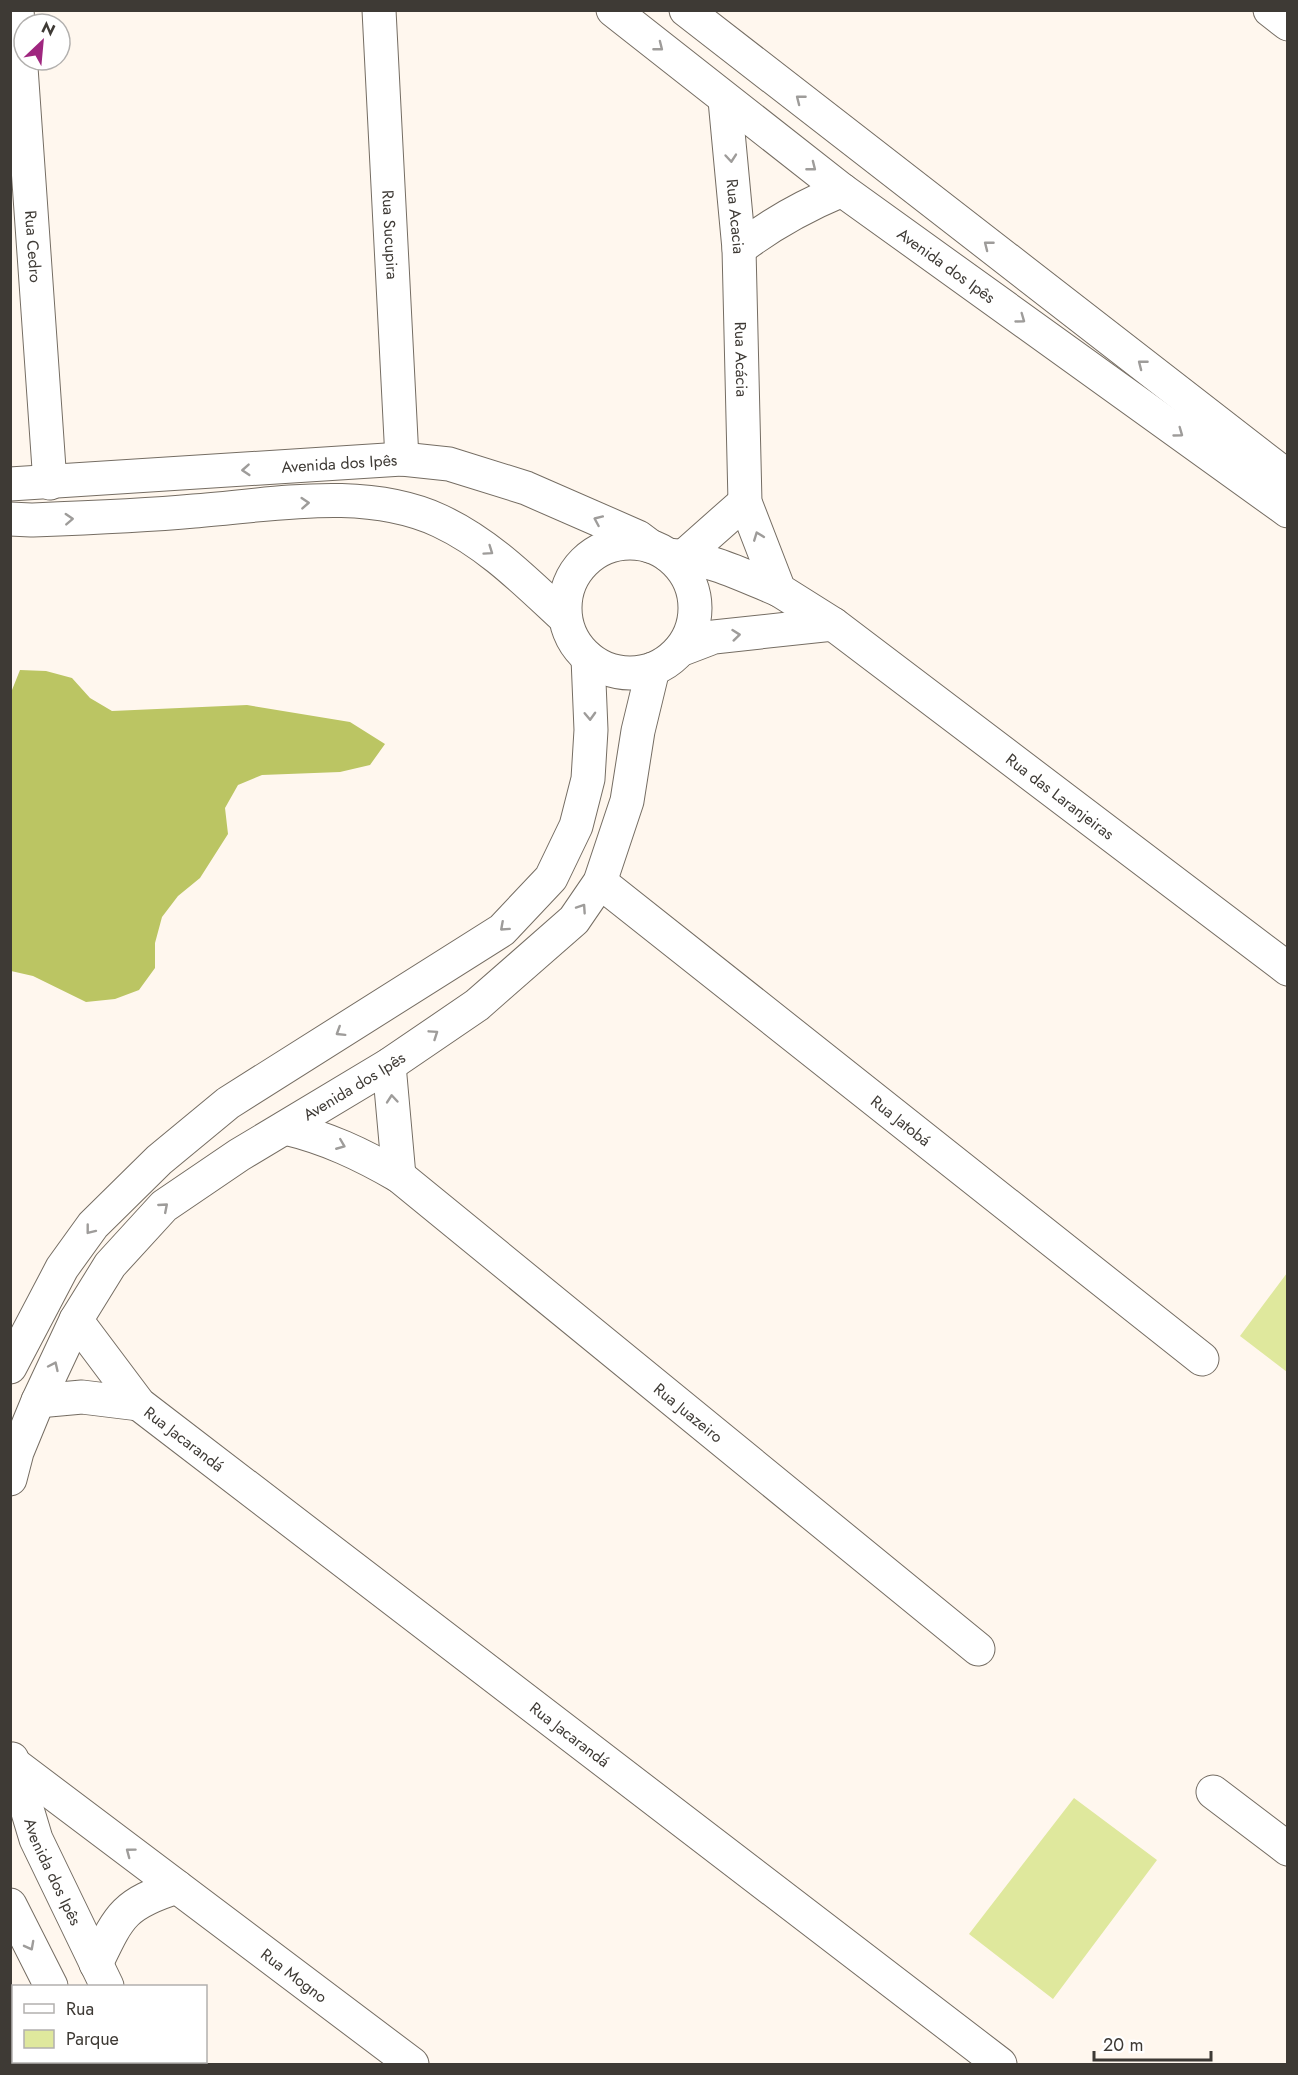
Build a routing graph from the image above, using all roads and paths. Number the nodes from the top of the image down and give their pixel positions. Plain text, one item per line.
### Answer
1 (17, 10) edge
2 (380, 10) edge
3 (613, 10) edge
4 (686, 10) edge
5 (1270, 10) edge
6 (1287, 24) edge
7 (725, 100) junction
8 (842, 190) junction
9 (739, 249) junction
10 (402, 459) junction
11 (1287, 477) edge
12 (50, 483) junction
13 (10, 484) edge
14 (745, 502) junction
15 (1287, 511) edge
16 (10, 519) edge
17 (667, 552) junction
18 (779, 590) junction
19 (566, 618) junction
20 (833, 624) junction
21 (680, 650) junction
22 (588, 658) junction
23 (653, 669) junction
24 (600, 882) junction
25 (1287, 969) edge
26 (389, 1065) junction
27 (285, 1128) junction
28 (399, 1176) junction
29 (76, 1320) junction
30 (1202, 1359) dead end
31 (10, 1367) edge
32 (38, 1401) junction
33 (139, 1404) junction
34 (10, 1479) edge
35 (978, 1649) dead end
36 (12, 1758) edge
37 (1213, 1792) dead end
38 (1287, 1849) edge
39 (177, 1887) junction
40 (10, 1905) edge
41 (101, 1975) edge
42 (50, 1985) edge
43 (412, 2064) edge
44 (1000, 2064) edge

1 - 12 street, Rua Cedro
2 - 10 street, Rua Sucupira
3 -> 7 street, Avenida dos Ipês
11 -> 4 street
5 - 6 street
7 -> 8 street, Avenida dos Ipês
7 -> 9 street, Rua Acacia
8 - 9 street, Rua Acacia
8 -> 15 street, Avenida dos Ipês
9 - 14 street, Rua Acácia
10 -> 12 street, Avenida dos Ipês
17 -> 10 street, Avenida dos Ipês
12 - 13 street, Avenida dos Ipês
14 - 17 street
18 -> 14 street
16 -> 19 street
17 - 18 street, Rua das Laranjeiras
17 - 19 street
17 - 21 street
18 - 20 street, Rua das Laranjeiras
19 - 22 street
21 -> 20 street
20 - 25 street, Rua das Laranjeiras
21 - 23 street
22 - 23 street
22 -> 31 street
23 - 24 street, Avenida dos Ipês
26 -> 24 street, Avenida dos Ipês
24 - 30 street, Rua Jatobá
26 - 27 street, Avenida dos Ipês
28 -> 26 street
27 -> 28 street, Rua Juazeiro
29 -> 27 street, Avenida dos Ipês
28 - 35 street, Rua Juazeiro
32 -> 29 street, Avenida dos Ipês
29 - 33 street, Rua Jacarandá
32 - 33 street, Rua Jacarandá
32 - 34 street, Avenida dos Ipês
33 - 44 street, Rua Jacarandá
39 -> 36 street, Rua Mogno
36 - 41 street, Avenida dos Ipês
37 - 38 street
39 - 41 street
39 - 43 street, Rua Mogno
40 -> 42 street

